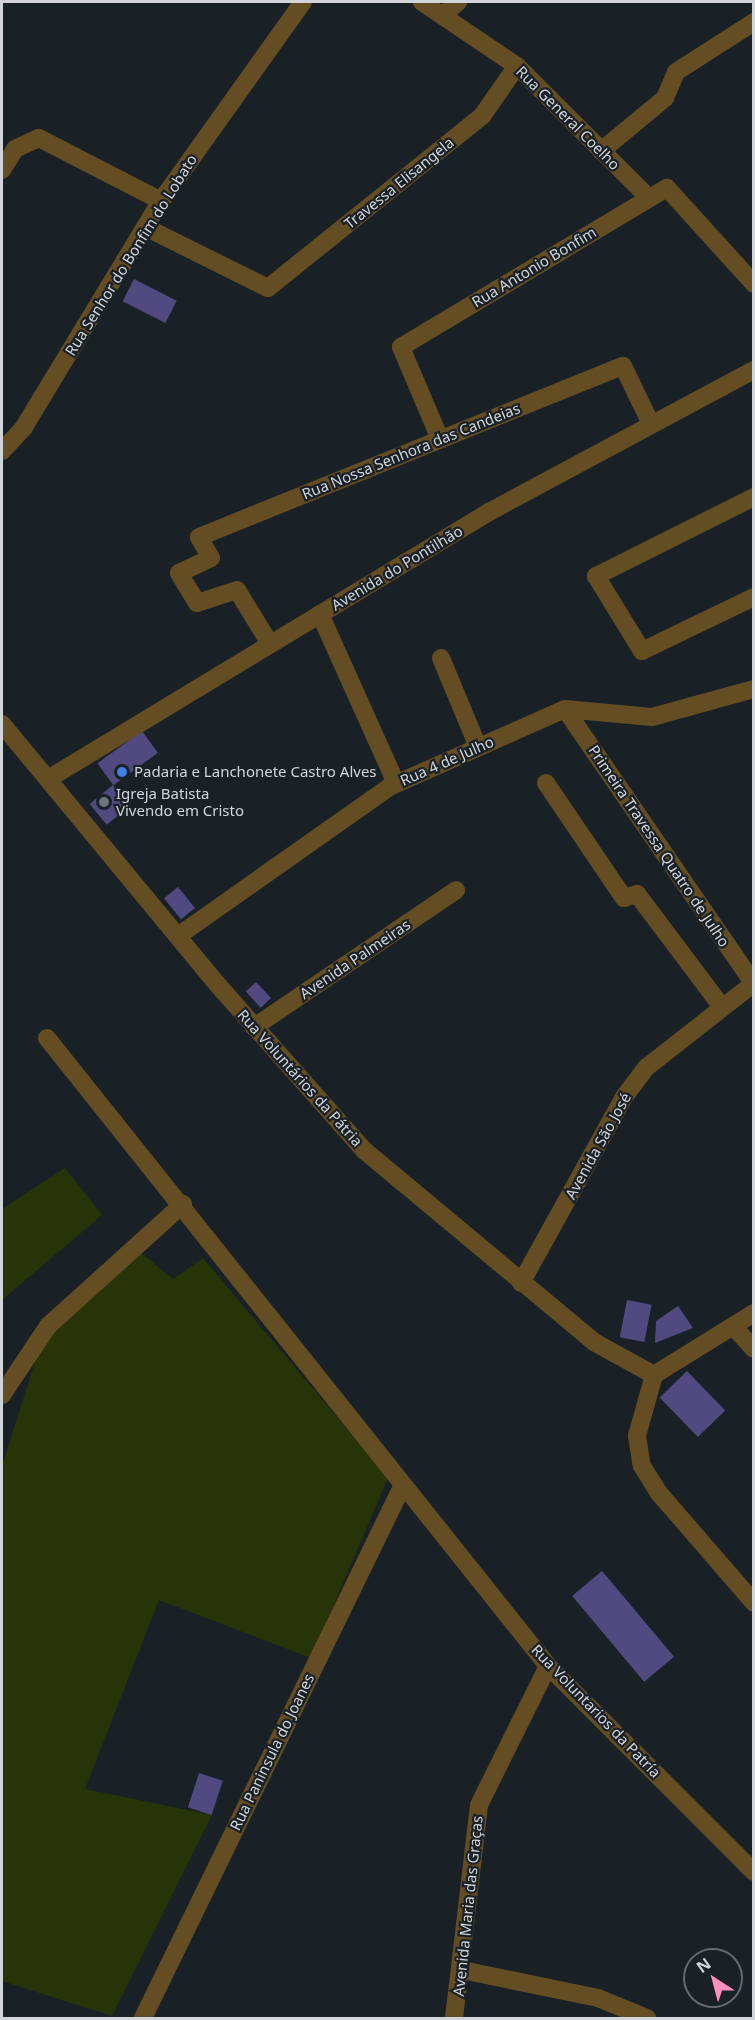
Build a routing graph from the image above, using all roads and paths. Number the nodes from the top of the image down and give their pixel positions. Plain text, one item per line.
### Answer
1 (303, 2) edge
2 (422, 2) edge
3 (458, 2) edge
4 (443, 15) junction
5 (753, 22) edge
6 (517, 66) junction
7 (601, 151) junction
8 (2, 170) edge
9 (649, 198) junction
10 (161, 201) junction
11 (145, 227) junction
12 (753, 284) edge
13 (753, 370) edge
14 (651, 424) junction
15 (440, 439) junction
16 (2, 450) edge
17 (753, 497) edge
18 (753, 597) edge
19 (320, 614) junction
20 (270, 644) junction
21 (441, 658) dead end
22 (753, 690) edge
23 (565, 709) junction
24 (2, 724) edge
25 (478, 747) junction
26 (48, 779) junction
27 (396, 783) junction
28 (546, 783) dead end
29 (456, 890) dead end
30 (178, 936) junction
31 (753, 983) edge
32 (722, 1006) junction
33 (255, 1027) junction
34 (47, 1038) dead end
35 (183, 1204) junction
36 (520, 1283) junction
37 (753, 1313) edge
38 (733, 1326) junction
39 (753, 1349) edge
40 (654, 1374) junction
41 (2, 1395) edge
42 (403, 1485) junction
43 (753, 1603) edge
44 (548, 1666) junction
45 (753, 1872) edge
46 (462, 1971) junction
47 (628, 2014) edge
48 (142, 2019) edge
49 (454, 2019) edge
50 (647, 2019) edge

1 - 10 street, Rua Senhor do Bonfim do Lobato
2 - 4 street, Rua General Coelho
3 - 4 street
4 - 6 street, Rua General Coelho
5 - 7 street
6 - 7 street, Rua General Coelho
6 - 11 street, Travessa Elisangela
7 - 9 street, Rua General Coelho
8 - 10 street
9 - 12 street, Rua Antonio Bonfim
9 - 15 street, Rua Antonio Bonfim
10 - 11 street, Rua Senhor do Bonfim do Lobato
11 - 16 street, Rua Senhor do Bonfim do Lobato
13 - 14 street, Avenida do Pontilhão
14 - 15 street, Rua Nossa Senhora das Candeias
14 - 19 street, Avenida do Pontilhão
15 - 20 street, Rua Nossa Senhora das Candeias
17 - 18 street
19 - 20 street, Avenida do Pontilhão
19 - 27 street
20 - 26 street, Avenida do Pontilhão
21 - 25 street
22 - 23 street, Rua 4 de Julho
23 - 25 street, Rua 4 de Julho
23 - 31 street, Primeira Travessa Quatro de Julho
24 - 26 street, Rua Voluntários da Pátria
25 - 27 street, Rua 4 de Julho
26 - 30 street, Rua Voluntários da Pátria
27 - 30 street, Rua 4 de Julho
28 - 32 street
29 - 33 street, Avenida Palmeiras
30 - 33 street, Rua Voluntários da Pátria
31 - 32 street, Avenida São José
32 - 36 street, Avenida São José
33 - 36 street, Rua Voluntários da Pátria
34 - 35 street
35 - 41 street
35 - 42 street
36 - 40 street, Rua Voluntários da Pátria
37 - 38 street
38 - 39 street
38 - 40 street
40 - 43 street
42 - 44 street, Rua Voluntarios da Patría
42 - 48 street, Rua Paninsula do Joanes
44 - 45 street, Rua Voluntarios da Patría
44 - 46 street, Avenida Maria das Graças
46 - 47 street
46 - 49 street, Avenida Maria das Graças
47 - 50 street

